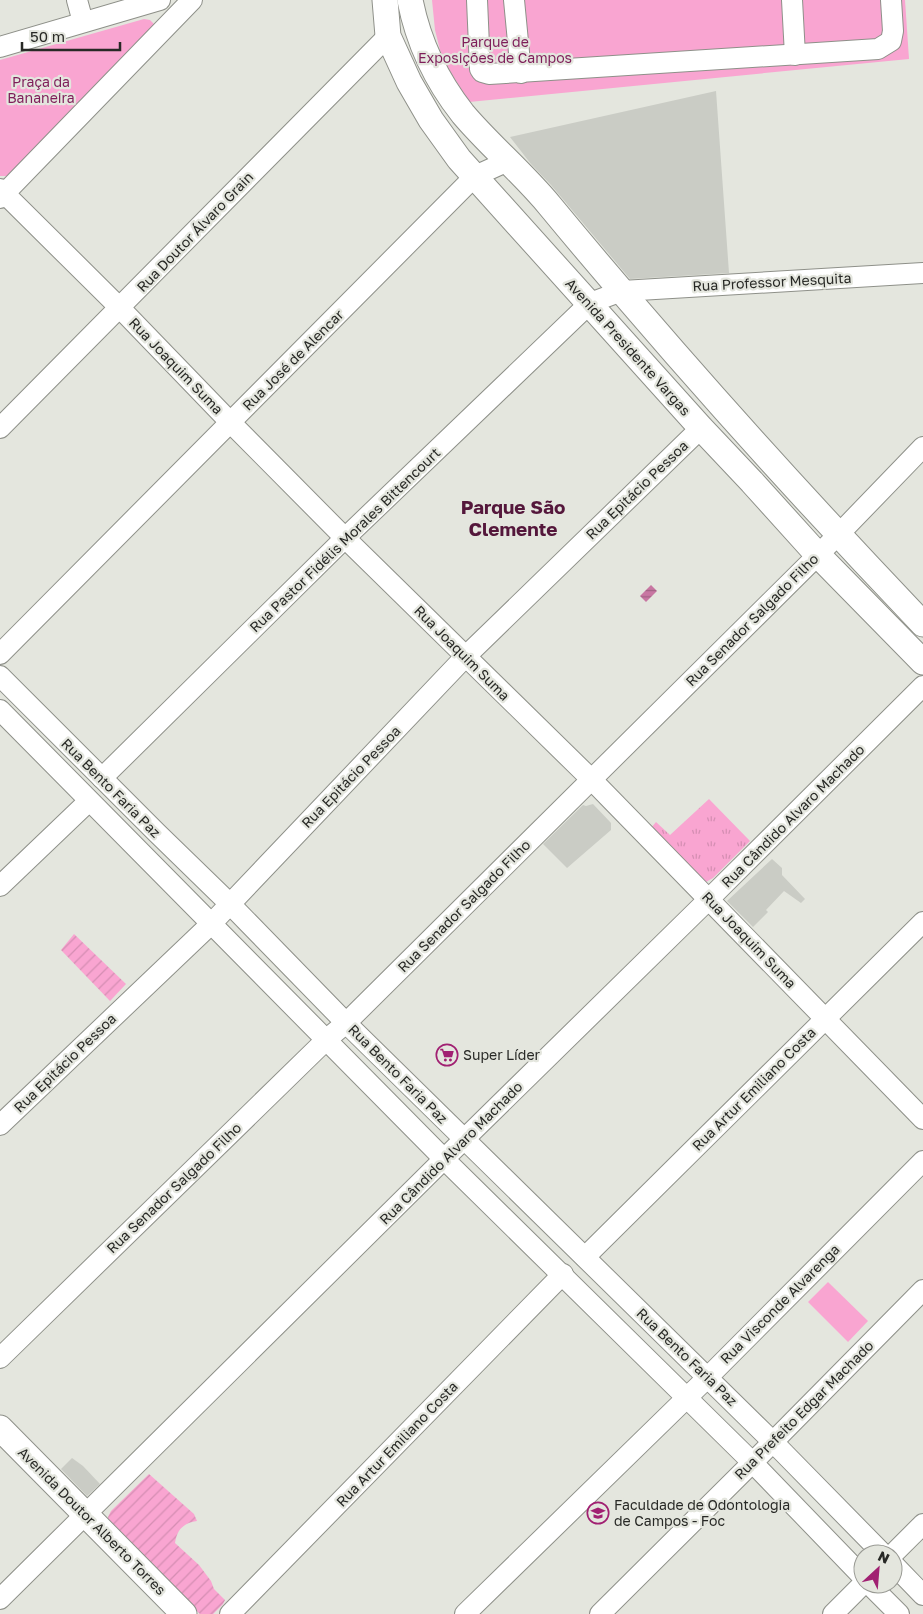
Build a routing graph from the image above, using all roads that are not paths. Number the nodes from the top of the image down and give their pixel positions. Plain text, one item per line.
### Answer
1 (77, 0) edge
2 (160, 0) edge
3 (192, 0) edge
4 (385, 0) edge
5 (410, 0) edge
6 (477, 0) edge
7 (514, 0) edge
8 (792, 0) edge
9 (891, 0) edge
10 (83, 22) junction
11 (388, 36) junction
12 (0, 47) edge
13 (795, 55) junction
14 (521, 73) junction
15 (508, 161) junction
16 (475, 176) junction
17 (2, 194) edge
18 (923, 273) edge
19 (622, 291) junction
20 (590, 304) junction
21 (120, 308) junction
22 (231, 423) junction
23 (0, 428) edge
24 (701, 428) junction
25 (923, 447) edge
26 (838, 535) junction
27 (345, 538) junction
28 (817, 554) junction
29 (923, 624) edge
30 (0, 654) edge
31 (465, 657) junction
32 (923, 662) edge
33 (0, 676) edge
34 (923, 686) edge
35 (0, 710) edge
36 (102, 778) junction
37 (592, 780) junction
38 (89, 801) junction
39 (0, 886) edge
40 (709, 899) junction
41 (230, 904) junction
42 (923, 922) edge
43 (211, 924) junction
44 (826, 1018) junction
45 (346, 1023) junction
46 (326, 1038) junction
47 (923, 1118) edge
48 (0, 1125) edge
49 (464, 1139) junction
50 (444, 1158) junction
51 (923, 1162) edge
52 (585, 1257) junction
53 (563, 1274) junction
54 (923, 1290) edge
55 (0, 1358) edge
56 (708, 1377) junction
57 (686, 1397) junction
58 (0, 1428) edge
59 (773, 1442) junction
60 (753, 1462) junction
61 (86, 1516) junction
62 (923, 1524) edge
63 (873, 1544) edge
64 (903, 1544) edge
65 (853, 1567) edge
66 (903, 1574) edge
67 (853, 1594) edge
68 (880, 1594) edge
69 (923, 1595) edge
70 (0, 1599) edge
71 (184, 1614) edge
72 (230, 1614) edge
73 (465, 1614) edge
74 (600, 1614) edge
75 (833, 1614) edge
76 (899, 1614) edge

1 - 10 street
2 - 10 street
3 - 17 street
4 - 11 main road, Avenida Presidente Vargas
5 - 15 main road
6 - 14 street
7 - 14 street
8 - 13 street
9 - 13 street
10 - 12 street
11 - 16 main road, Avenida Presidente Vargas
11 - 21 street, Rua Doutor Álvaro Grain
13 - 14 street
15 - 16 street, Rua José de Alencar
15 - 19 main road
16 - 20 main road, Avenida Presidente Vargas
16 - 22 street, Rua José de Alencar
17 - 21 street, Rua Joaquim Suma
18 - 19 street, Rua Professor Mesquita
19 - 20 street, Rua Professor Mesquita
19 - 26 main road
20 - 24 main road, Avenida Presidente Vargas
20 - 27 street, Rua Pastor Fidélis Morales Bittencourt
21 - 22 street, Rua Joaquim Suma
21 - 23 street, Rua Doutor Álvaro Grain
22 - 27 street, Rua Joaquim Suma
22 - 30 street, Rua José de Alencar
24 - 28 main road, Avenida Presidente Vargas
24 - 31 street, Rua Epitácio Pessoa
25 - 26 street, Rua Senador Salgado Filho
26 - 28 street, Rua Senador Salgado Filho
26 - 29 main road
27 - 31 street, Rua Joaquim Suma
27 - 36 street, Rua Pastor Fidélis Morales Bittencourt
28 - 32 main road, Avenida Presidente Vargas
28 - 37 street, Rua Senador Salgado Filho
31 - 37 street, Rua Joaquim Suma
31 - 41 street, Rua Epitácio Pessoa
33 - 36 street, Rua Bento Faria Paz
34 - 40 street, Rua Cândido Alvaro Machado
35 - 38 street, Rua Bento Faria Paz
36 - 41 street, Rua Bento Faria Paz
37 - 40 street, Rua Joaquim Suma
37 - 45 street, Rua Senador Salgado Filho
38 - 39 street
38 - 43 street, Rua Bento Faria Paz
40 - 44 street, Rua Joaquim Suma
40 - 49 street, Rua Cândido Alvaro Machado
41 - 43 street, Rua Epitácio Pessoa
41 - 45 street, Rua Bento Faria Paz
42 - 44 street, Rua Artur Emiliano Costa
43 - 46 street, Rua Bento Faria Paz
43 - 48 street, Rua Epitácio Pessoa
44 - 47 street, Rua Joaquim Suma
44 - 52 street, Rua Artur Emiliano Costa
45 - 46 street, Rua Senador Salgado Filho
45 - 49 street, Rua Bento Faria Paz
46 - 50 street, Rua Bento Faria Paz
46 - 55 street, Rua Senador Salgado Filho
49 - 50 street, Rua Cândido Alvaro Machado
49 - 52 street, Rua Bento Faria Paz
50 - 53 street, Rua Bento Faria Paz
50 - 61 street, Rua Cândido Alvaro Machado
51 - 56 street, Rua Visconde Alvarenga
52 - 56 street, Rua Bento Faria Paz
53 - 57 street, Rua Bento Faria Paz
53 - 72 street, Rua Artur Emiliano Costa
54 - 59 street, Rua Prefeito Edgar Machado
56 - 57 street, Rua Visconde Alvarenga
56 - 59 street, Rua Bento Faria Paz
57 - 60 street, Rua Bento Faria Paz
57 - 73 street, Rua Visconde Alvarenga
58 - 61 main road, Avenida Doutor Alberto Torres
59 - 60 street, Rua Prefeito Edgar Machado
59 - 63 street, Rua Bento Faria Paz
60 - 65 street, Rua Bento Faria Paz
60 - 74 street, Rua Prefeito Edgar Machado
61 - 70 street, Rua Cândido Alvaro Machado
61 - 71 main road, Avenida Doutor Alberto Torres
62 - 64 street
66 - 69 street
67 - 75 street
68 - 76 street

